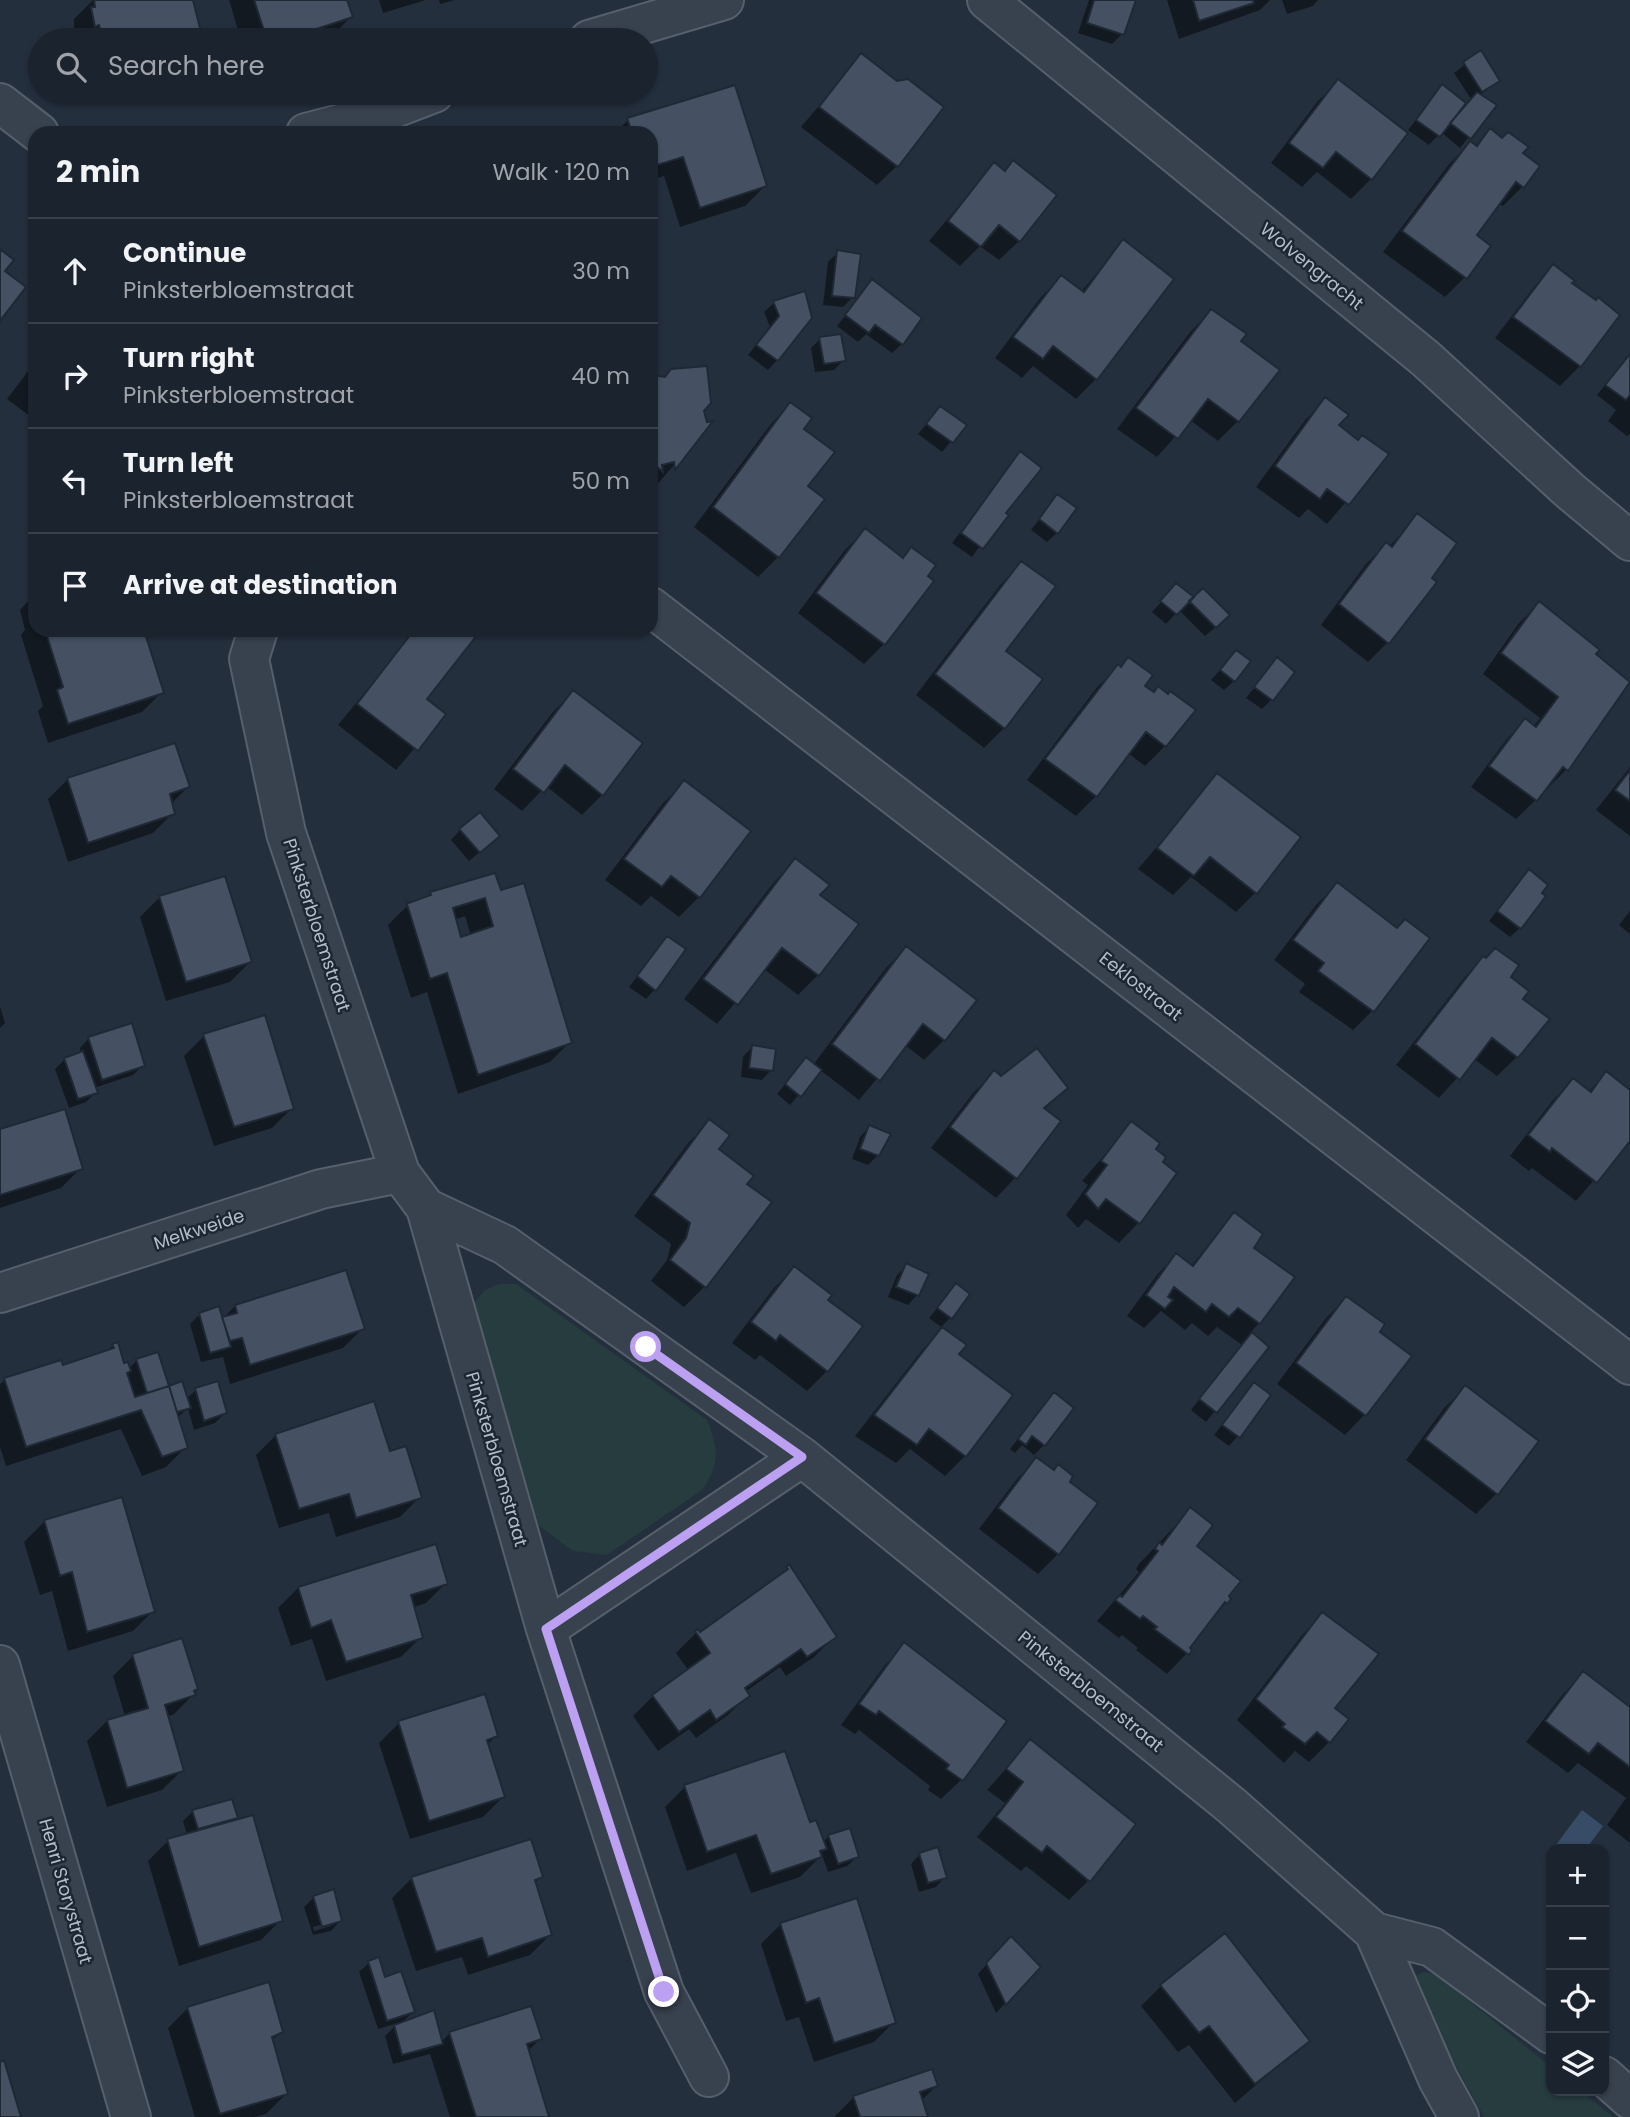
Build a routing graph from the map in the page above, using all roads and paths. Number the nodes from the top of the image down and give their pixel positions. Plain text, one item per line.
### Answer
1 (724, 0) edge
2 (987, 0) edge
3 (630, 28) edge
4 (0, 103) edge
5 (408, 105) edge
6 (370, 123) edge
7 (30, 126) edge
8 (351, 126) edge
9 (1630, 541) edge
10 (658, 612) edge
11 (256, 637) edge
12 (400, 1173) junction
13 (425, 1208) junction
14 (0, 1293) edge
15 (1630, 1365) edge
16 (802, 1457) junction
17 (546, 1629) junction
18 (0, 1665) edge
19 (1374, 1931) junction
20 (1550, 2033) edge
21 (709, 2077) dead end
22 (1609, 2080) edge
23 (1630, 2099) edge
24 (131, 2117) edge
25 (1459, 2117) edge

1 - 3 street
2 - 9 street, Wolvengracht
4 - 7 street
5 - 6 street
6 - 8 street
10 - 15 street, Eeklostraat
11 - 12 street, Pinksterbloemstraat
12 - 13 street, Pinksterbloemstraat
12 - 14 street, Melkweide
13 - 16 street, Pinksterbloemstraat
13 - 17 street, Pinksterbloemstraat
16 - 17 street
16 - 19 street, Pinksterbloemstraat
17 - 21 street, Pinksterbloemstraat
18 - 24 street, Henri Storystraat
19 - 20 street, Pinksterbloemstraat
19 - 25 street, Pinksterbloemstraat
22 - 23 street

